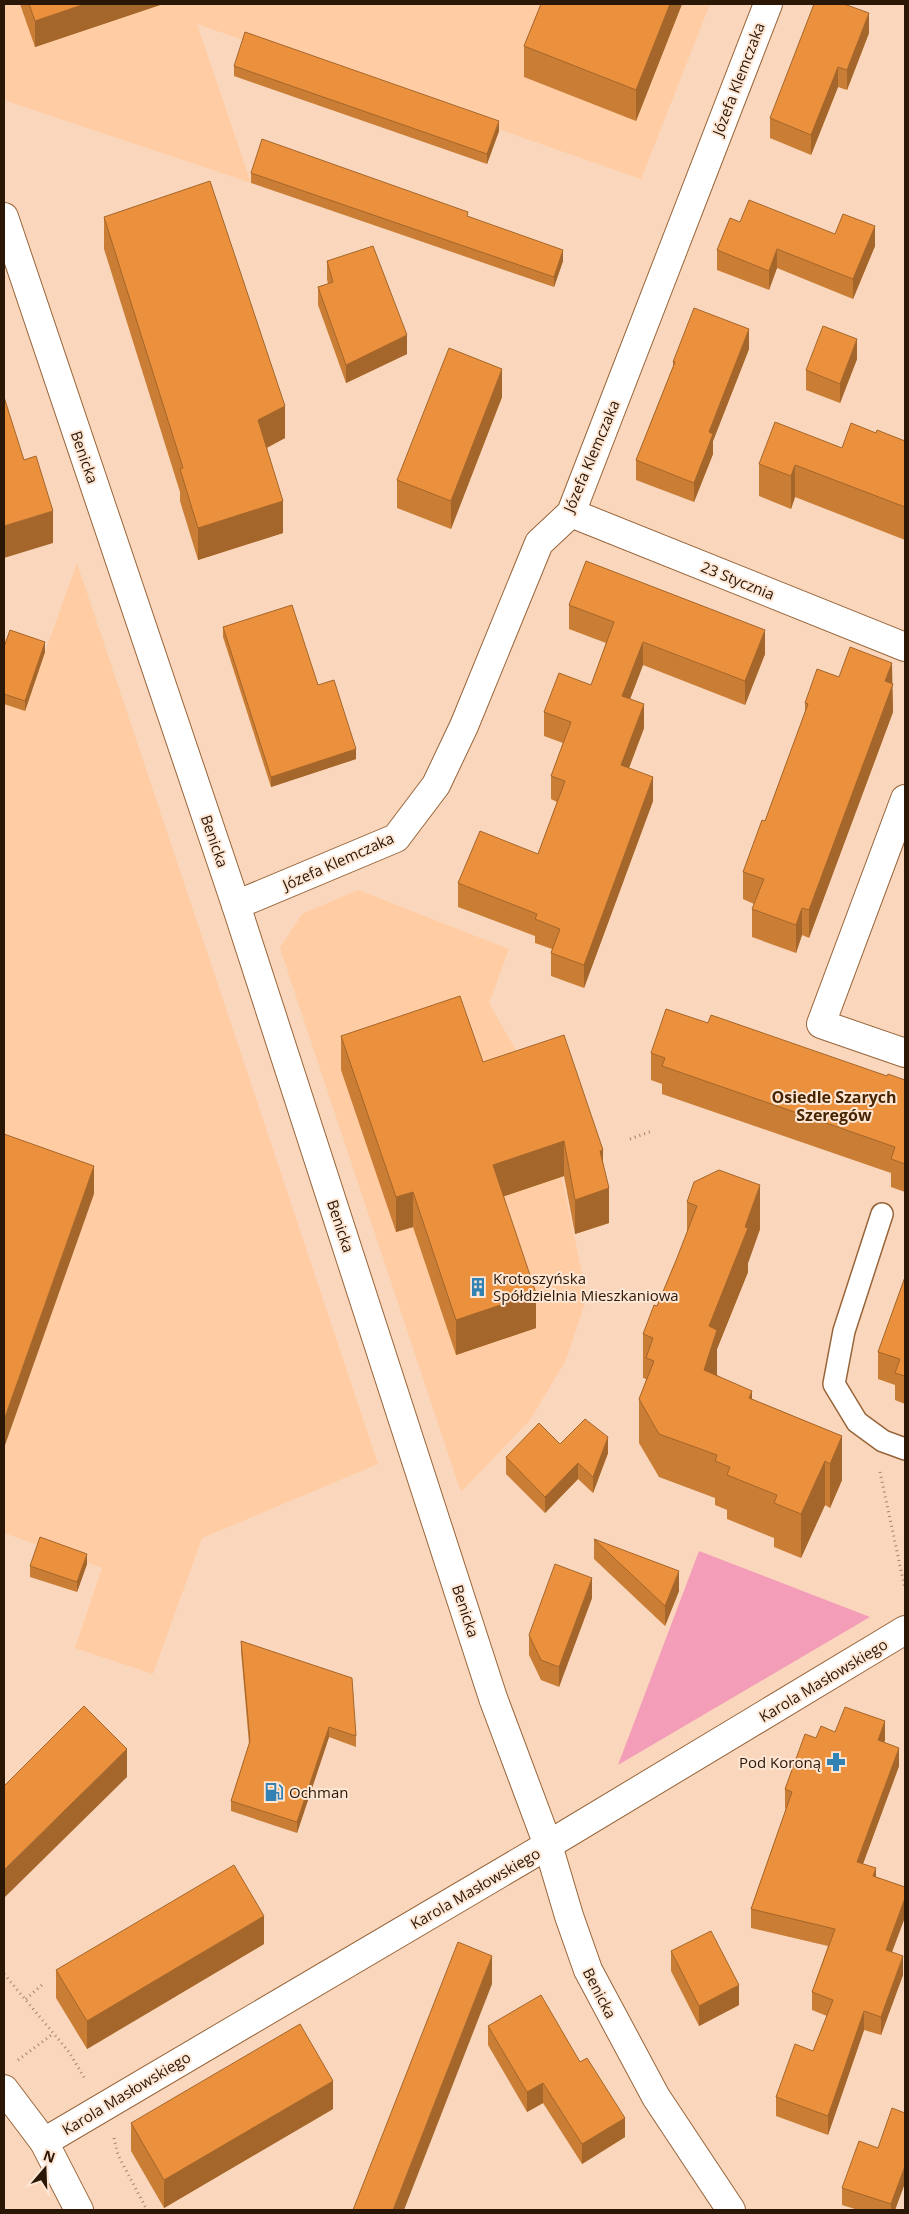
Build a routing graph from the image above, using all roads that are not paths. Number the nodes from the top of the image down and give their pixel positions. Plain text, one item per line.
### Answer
1 (768, 4) edge
2 (4, 216) edge
3 (571, 513) junction
4 (905, 647) edge
5 (905, 799) edge
6 (236, 904) junction
7 (905, 1052) edge
8 (882, 1214) dead end
9 (905, 1449) edge
10 (905, 1630) edge
11 (548, 1845) junction
12 (7, 2077) edge
13 (44, 2142) junction
14 (79, 2210) edge
15 (731, 2210) edge

1 - 3 street, Józefa Klemczaka
2 - 6 street, Benicka
3 - 4 street, 23 Stycznia
3 - 6 street, Józefa Klemczaka
5 - 7 street
6 - 11 street, Benicka
8 - 9 lane
10 - 11 street, Karola Masłowskiego
11 - 13 street, Karola Masłowskiego
11 - 15 street, Benicka
12 - 13 street
13 - 14 street

